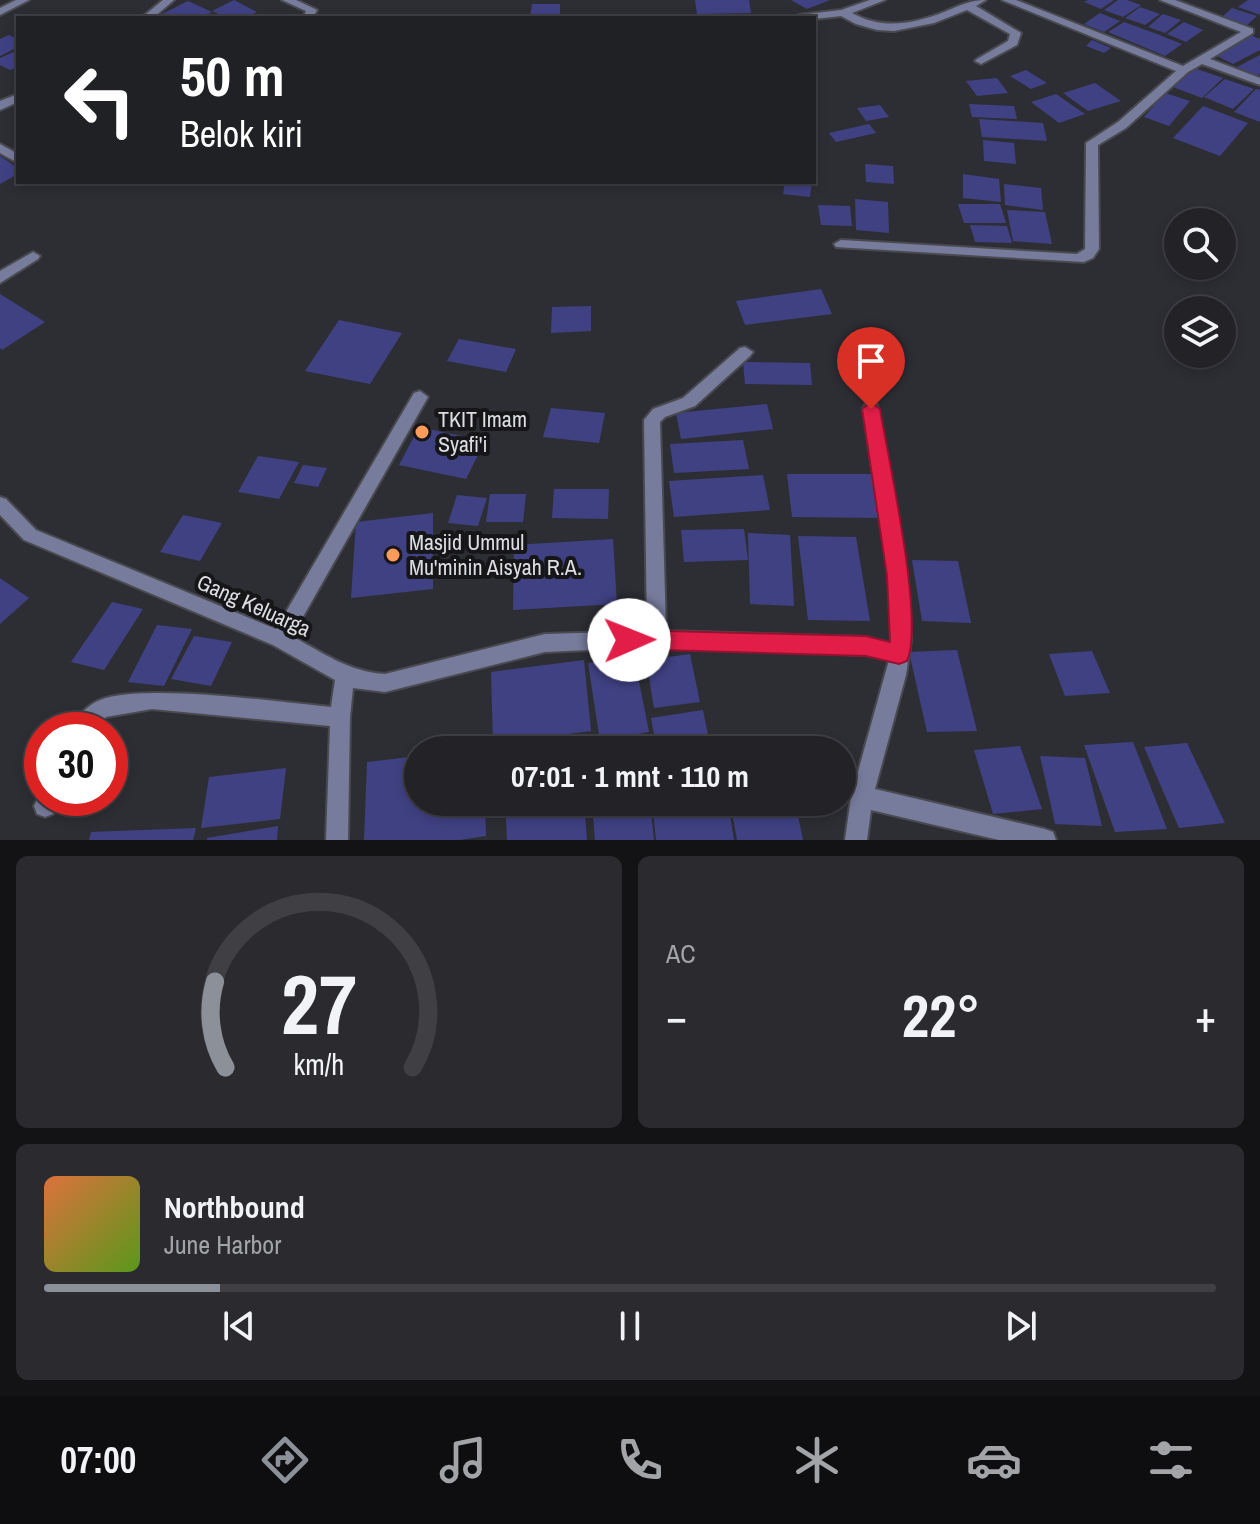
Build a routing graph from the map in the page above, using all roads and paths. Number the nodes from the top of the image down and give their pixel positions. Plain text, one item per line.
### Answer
1 (24, 0) edge
2 (169, 0) edge
3 (287, 0) edge
4 (880, 0) edge
5 (981, 0) edge
6 (1007, 0) edge
7 (1165, 0) edge
8 (968, 6) junction
9 (0, 12) edge
10 (843, 13) junction
11 (149, 16) edge
12 (309, 16) edge
13 (816, 16) edge
14 (1254, 30) edge
15 (1201, 60) junction
16 (981, 61) dead end
17 (1184, 70) junction
18 (1260, 82) edge
19 (841, 244) dead end
20 (33, 256) dead end
21 (0, 278) edge
22 (745, 352) dead end
23 (420, 397) dead end
24 (871, 409) dead end
25 (0, 504) edge
26 (280, 639) junction
27 (657, 639) junction
28 (899, 654) junction
29 (345, 676) junction
30 (98, 712) edge
31 (340, 717) junction
32 (862, 797) junction
33 (337, 840) edge
34 (856, 840) edge
35 (1045, 840) edge

1 - 9 street
2 - 11 street
3 - 12 street
4 - 10 street
5 - 8 street
6 - 17 street
7 - 14 street
8 - 10 street
8 - 16 street
10 - 13 street
14 - 15 street
15 - 17 street
15 - 18 street
17 - 19 street
20 - 21 street
22 - 27 street
23 - 26 street
24 - 28 street
25 - 26 street, Gang Keluarga
26 - 29 street, Gang Keluarga
27 - 28 street, Gang Keluarga
27 - 29 street, Gang Keluarga
28 - 32 street
29 - 31 street
30 - 31 street
31 - 33 street
32 - 34 street
32 - 35 street

